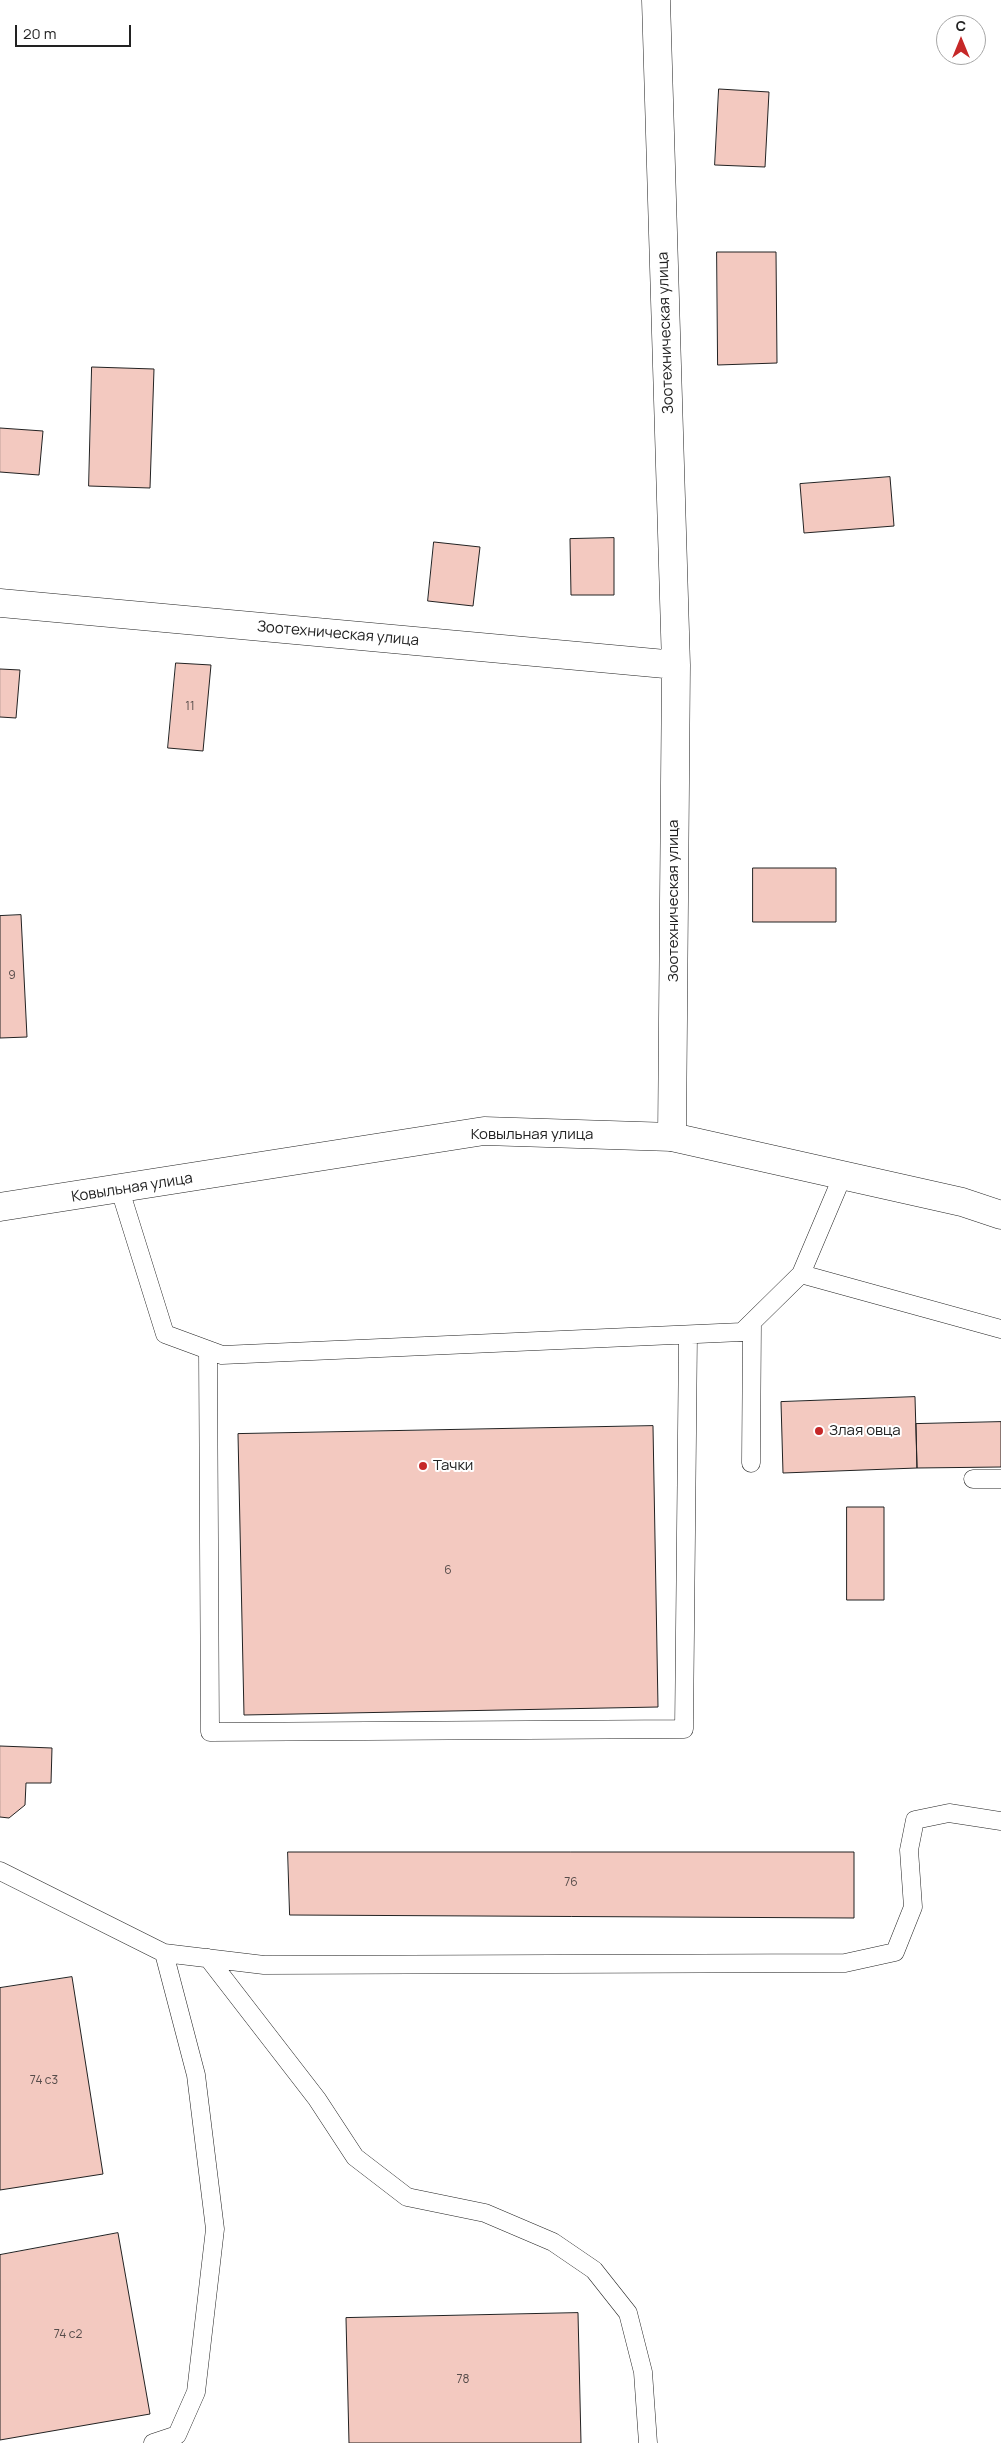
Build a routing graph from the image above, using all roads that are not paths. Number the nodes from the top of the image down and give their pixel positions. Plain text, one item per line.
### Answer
1 (656, 0) edge
2 (0, 603) edge
3 (676, 665) junction
4 (672, 1137) junction
5 (843, 1175) junction
6 (120, 1190) junction
7 (0, 1207) edge
8 (1001, 1215) edge
9 (800, 1274) junction
10 (752, 1322) junction
11 (1001, 1329) edge
12 (688, 1335) junction
13 (208, 1350) junction
14 (751, 1463) dead end
15 (973, 1479) dead end
16 (1001, 1479) edge
17 (1001, 1821) edge
18 (0, 1871) edge
19 (164, 1953) junction
20 (208, 1958) junction
21 (153, 2443) edge
22 (648, 2443) edge

1 - 3 street, Зоотехническая улица
2 - 3 street, Зоотехническая улица
3 - 4 street, Зоотехническая улица
4 - 5 street, Ковыльная улица
4 - 6 street, Ковыльная улица
5 - 8 street, Ковыльная улица
5 - 9 lane
6 - 7 street, Ковыльная улица
6 - 13 lane
9 - 10 lane
9 - 11 lane
10 - 12 lane
10 - 14 lane
12 - 13 lane
12 - 13 lane
15 - 16 lane
17 - 20 lane
18 - 19 lane
19 - 20 lane
19 - 21 lane
20 - 22 lane

